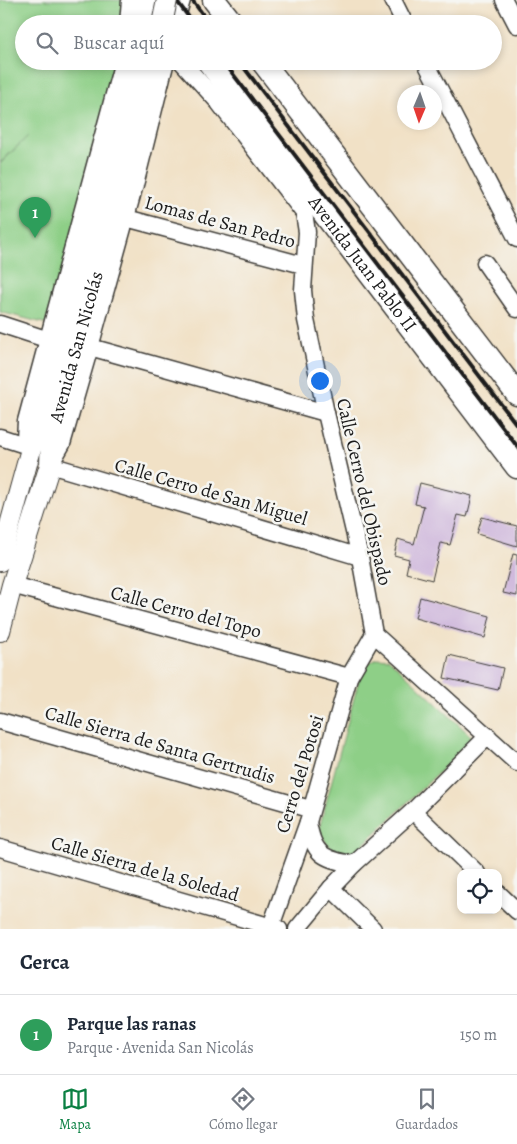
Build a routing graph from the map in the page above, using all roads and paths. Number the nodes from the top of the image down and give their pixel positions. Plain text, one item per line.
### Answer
1 (133, 0) edge
2 (144, 0) edge
3 (151, 0) edge
4 (160, 0) edge
5 (167, 0) edge
6 (214, 0) edge
7 (393, 0) edge
8 (504, 0) edge
9 (132, 15) edge
10 (138, 15) edge
11 (147, 15) edge
12 (172, 15) edge
13 (174, 15) edge
14 (226, 15) edge
15 (400, 15) edge
16 (517, 24) edge
17 (121, 70) edge
18 (134, 70) edge
19 (151, 70) edge
20 (164, 70) edge
21 (189, 70) edge
22 (215, 70) edge
23 (269, 70) edge
24 (430, 70) edge
25 (126, 218) junction
26 (517, 239) edge
27 (485, 264) dead end
28 (303, 265) junction
29 (517, 309) edge
30 (0, 324) edge
31 (49, 340) junction
32 (90, 347) junction
33 (517, 394) edge
34 (326, 413) junction
35 (0, 437) edge
36 (39, 439) junction
37 (50, 465) junction
38 (517, 467) edge
39 (1, 551) edge
40 (360, 557) junction
41 (12, 585) junction
42 (0, 631) edge
43 (374, 634) junction
44 (349, 677) junction
45 (0, 721) edge
46 (488, 736) junction
47 (517, 763) edge
48 (413, 810) junction
49 (309, 815) junction
50 (0, 848) edge
51 (354, 864) junction
52 (473, 869) edge
53 (330, 888) junction
54 (502, 897) edge
55 (517, 911) edge
56 (274, 928) edge
57 (296, 929) edge
58 (373, 929) edge

1 - 9 main road
2 - 10 street
3 - 11 street
4 - 12 main road
5 - 13 street, bridge
6 - 14 main road
7 - 15 street
8 - 16 street
17 - 31 street
18 - 36 street, Avenida San Nicolás
19 - 36 street, Avenida San Nicolás
20 - 25 street
21 - 28 street, Calle Cerro del Obispado
22 - 38 main road, Avenida Juan Pablo II
23 - 33 main road
24 - 26 street
25 - 28 street, Lomas de San Pedro
25 - 32 street
27 - 29 street
28 - 34 street, Calle Cerro del Obispado
30 - 31 street
31 - 36 street
32 - 34 street
32 - 37 street
34 - 40 street, Calle Cerro del Obispado
35 - 36 street
36 - 37 street, Avenida San Nicolás
36 - 39 street, Avenida San Nicolás
37 - 40 street, Calle Cerro de San Miguel
37 - 41 street, Avenida San Nicolás
40 - 43 street, Calle Cerro del Obispado
41 - 42 street, Avenida San Nicolás
41 - 44 street, Calle Cerro del Topo
43 - 44 street, Cerro del Potosi
43 - 46 street
44 - 49 street, Cerro del Potosi
45 - 49 street, Calle Sierra de Santa Gertrudis
46 - 47 street
46 - 48 street
48 - 51 street
48 - 52 street
49 - 51 street
49 - 56 street, Cerro del Potosi
50 - 56 street, Calle Sierra de la Soledad
51 - 53 street
53 - 57 street
53 - 58 street
54 - 55 street

